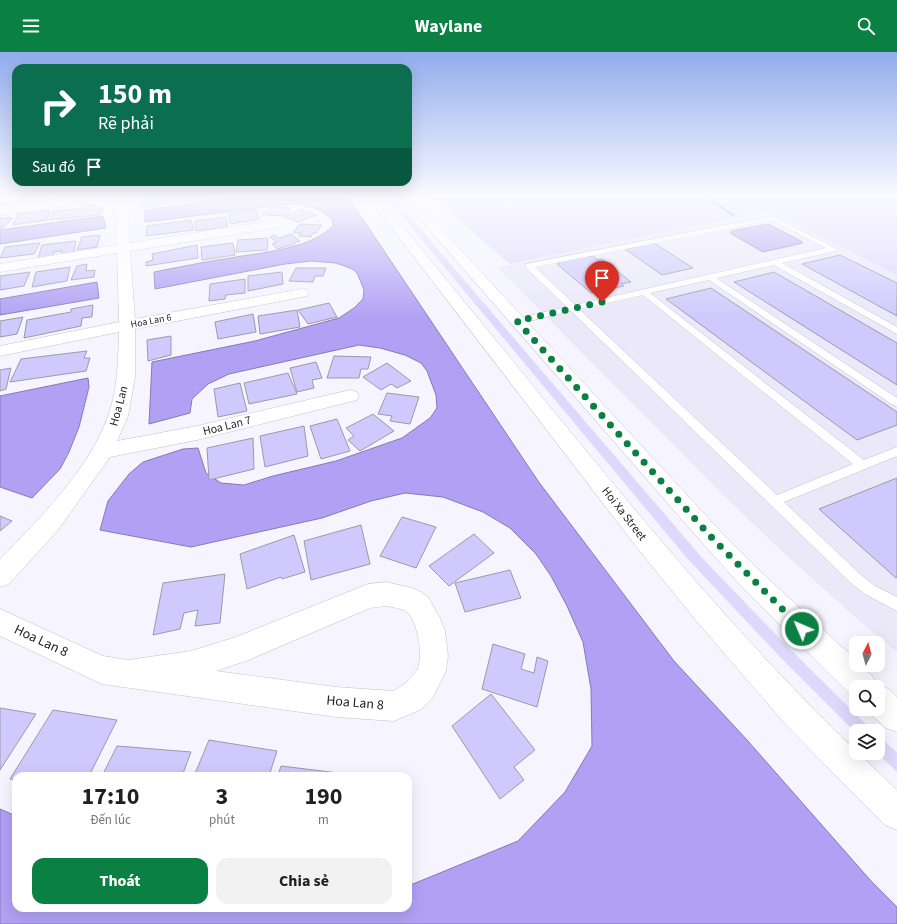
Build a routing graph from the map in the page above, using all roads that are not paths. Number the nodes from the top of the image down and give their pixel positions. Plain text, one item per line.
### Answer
1 (123, 238) edge
2 (188, 238) edge
3 (405, 238) edge
4 (442, 238) edge
5 (672, 238) edge
6 (810, 238) edge
7 (123, 248) junction
8 (775, 262) junction
9 (0, 268) edge
10 (710, 277) junction
11 (644, 292) junction
12 (302, 293) dead end
13 (574, 308) junction
14 (517, 321) junction
15 (127, 326) junction
16 (897, 331) edge
17 (0, 352) edge
18 (350, 396) dead end
19 (897, 403) edge
20 (103, 451) junction
21 (897, 451) edge
22 (862, 465) junction
23 (775, 501) junction
24 (0, 576) edge
25 (897, 604) edge
26 (0, 622) edge
27 (128, 674) junction
28 (856, 680) edge
29 (885, 706) edge
30 (897, 717) edge
31 (897, 813) edge

1 - 7 street, Hoa Lan
2 - 7 street
3 - 31 street, Hoi Xa Street
4 - 14 street
5 - 13 lane
6 - 8 lane
7 - 9 street
7 - 15 street, Hoa Lan
8 - 10 lane
8 - 16 lane
10 - 11 lane
10 - 19 lane
11 - 13 lane
11 - 22 lane
12 - 15 street, Hoa Lan 6
13 - 14 lane
13 - 23 lane
14 - 28 street
15 - 17 street, Hoa Lan 6
15 - 20 street, Hoa Lan
18 - 20 street, Hoa Lan 7
20 - 24 street, Hoa Lan
21 - 22 lane
22 - 23 lane
23 - 25 lane
26 - 27 street, Hoa Lan 8
27 - 27 street, Hoa Lan 8
29 - 30 street

